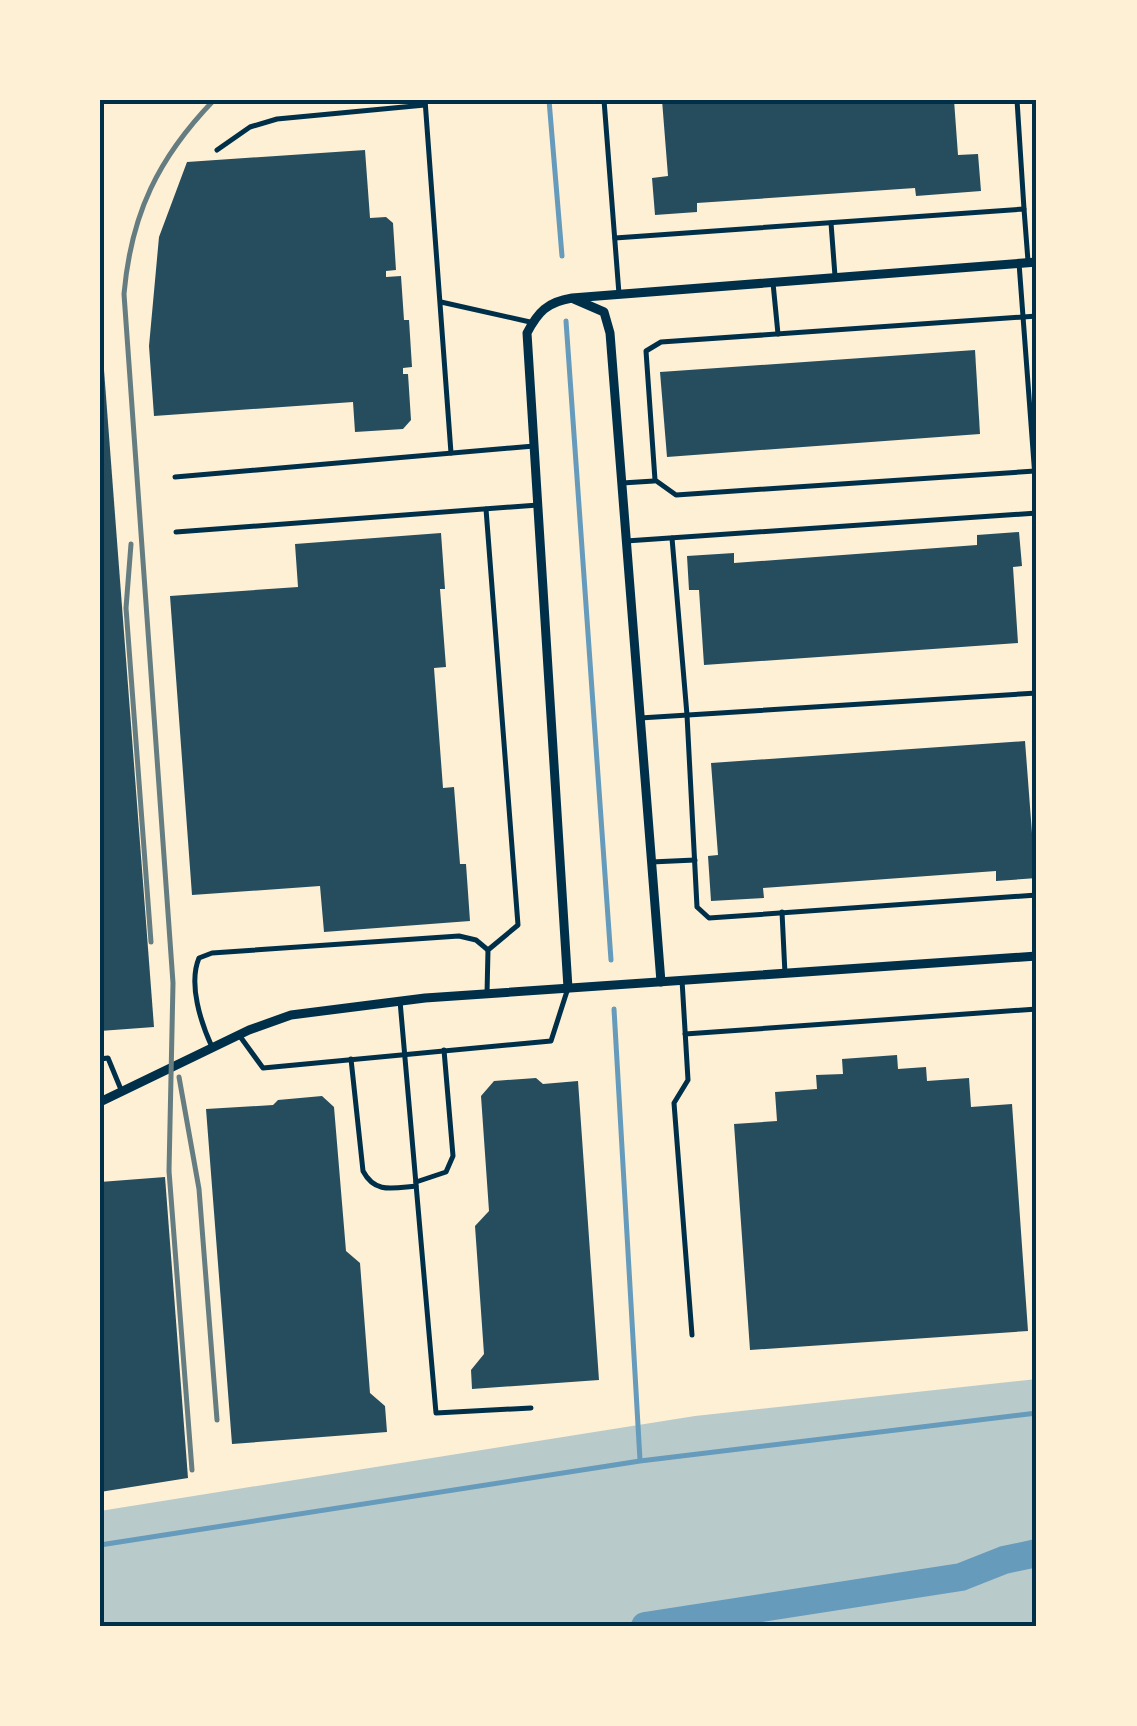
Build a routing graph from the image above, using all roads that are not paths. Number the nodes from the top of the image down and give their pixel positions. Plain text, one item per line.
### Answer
1 (604, 100) edge
2 (1016, 100) edge
3 (426, 102) edge
4 (217, 150) dead end
5 (1024, 210) junction
6 (831, 223) junction
7 (615, 238) junction
8 (1028, 262) edge
9 (836, 276) junction
10 (772, 280) junction
11 (619, 294) junction
12 (572, 298) junction
13 (440, 302) junction
14 (1037, 316) edge
15 (1022, 318) junction
16 (532, 323) junction
17 (778, 334) junction
18 (534, 446) junction
19 (451, 454) junction
20 (1034, 472) junction
21 (176, 478) dead end
22 (655, 480) junction
23 (622, 483) junction
24 (1037, 504) edge
25 (538, 505) junction
26 (486, 509) junction
27 (1037, 513) edge
28 (176, 532) dead end
29 (672, 538) junction
30 (626, 542) junction
31 (1037, 693) edge
32 (687, 715) junction
33 (640, 718) junction
34 (695, 860) junction
35 (651, 862) junction
36 (1037, 895) edge
37 (782, 912) junction
38 (488, 950) junction
39 (1037, 956) edge
40 (785, 974) junction
41 (682, 980) junction
42 (661, 982) junction
43 (568, 988) junction
44 (488, 994) junction
45 (400, 1001) junction
46 (1037, 1009) edge
47 (685, 1034) junction
48 (239, 1035) junction
49 (213, 1049) junction
50 (444, 1050) junction
51 (404, 1053) junction
52 (100, 1059) edge
53 (350, 1059) junction
54 (122, 1092) junction
55 (100, 1102) edge
56 (416, 1184) junction
57 (692, 1335) dead end
58 (531, 1408) dead end

1 - 7 lane
2 - 5 lane
3 - 4 lane
3 - 13 lane
5 - 6 lane
5 - 8 lane
6 - 7 lane
6 - 9 lane
7 - 11 lane
8 - 9 street
8 - 15 lane
9 - 10 street
10 - 11 street
10 - 17 lane
11 - 12 street
12 - 16 street
12 - 23 street
13 - 16 lane
13 - 19 lane
14 - 15 lane
15 - 17 lane
15 - 20 lane
16 - 18 street
17 - 22 lane
18 - 19 lane
18 - 25 street
19 - 21 lane
20 - 22 lane
20 - 24 lane
22 - 23 lane
23 - 30 street
25 - 26 lane
25 - 43 street
26 - 28 lane
26 - 38 lane
27 - 29 lane
29 - 30 lane
29 - 32 lane
30 - 33 street
31 - 32 lane
32 - 33 lane
32 - 34 lane
33 - 35 street
34 - 35 lane
34 - 37 lane
35 - 42 street
36 - 37 lane
37 - 40 lane
38 - 44 lane
38 - 49 lane
39 - 40 street
40 - 41 street
41 - 42 street
41 - 47 lane
42 - 43 street
43 - 44 street
43 - 50 lane
44 - 45 street
45 - 48 street
45 - 51 lane
46 - 47 lane
47 - 57 lane
48 - 49 street
48 - 53 lane
49 - 54 street
50 - 51 lane
50 - 56 lane
51 - 53 lane
51 - 56 lane
52 - 54 lane
53 - 56 lane
54 - 55 street
56 - 58 lane

